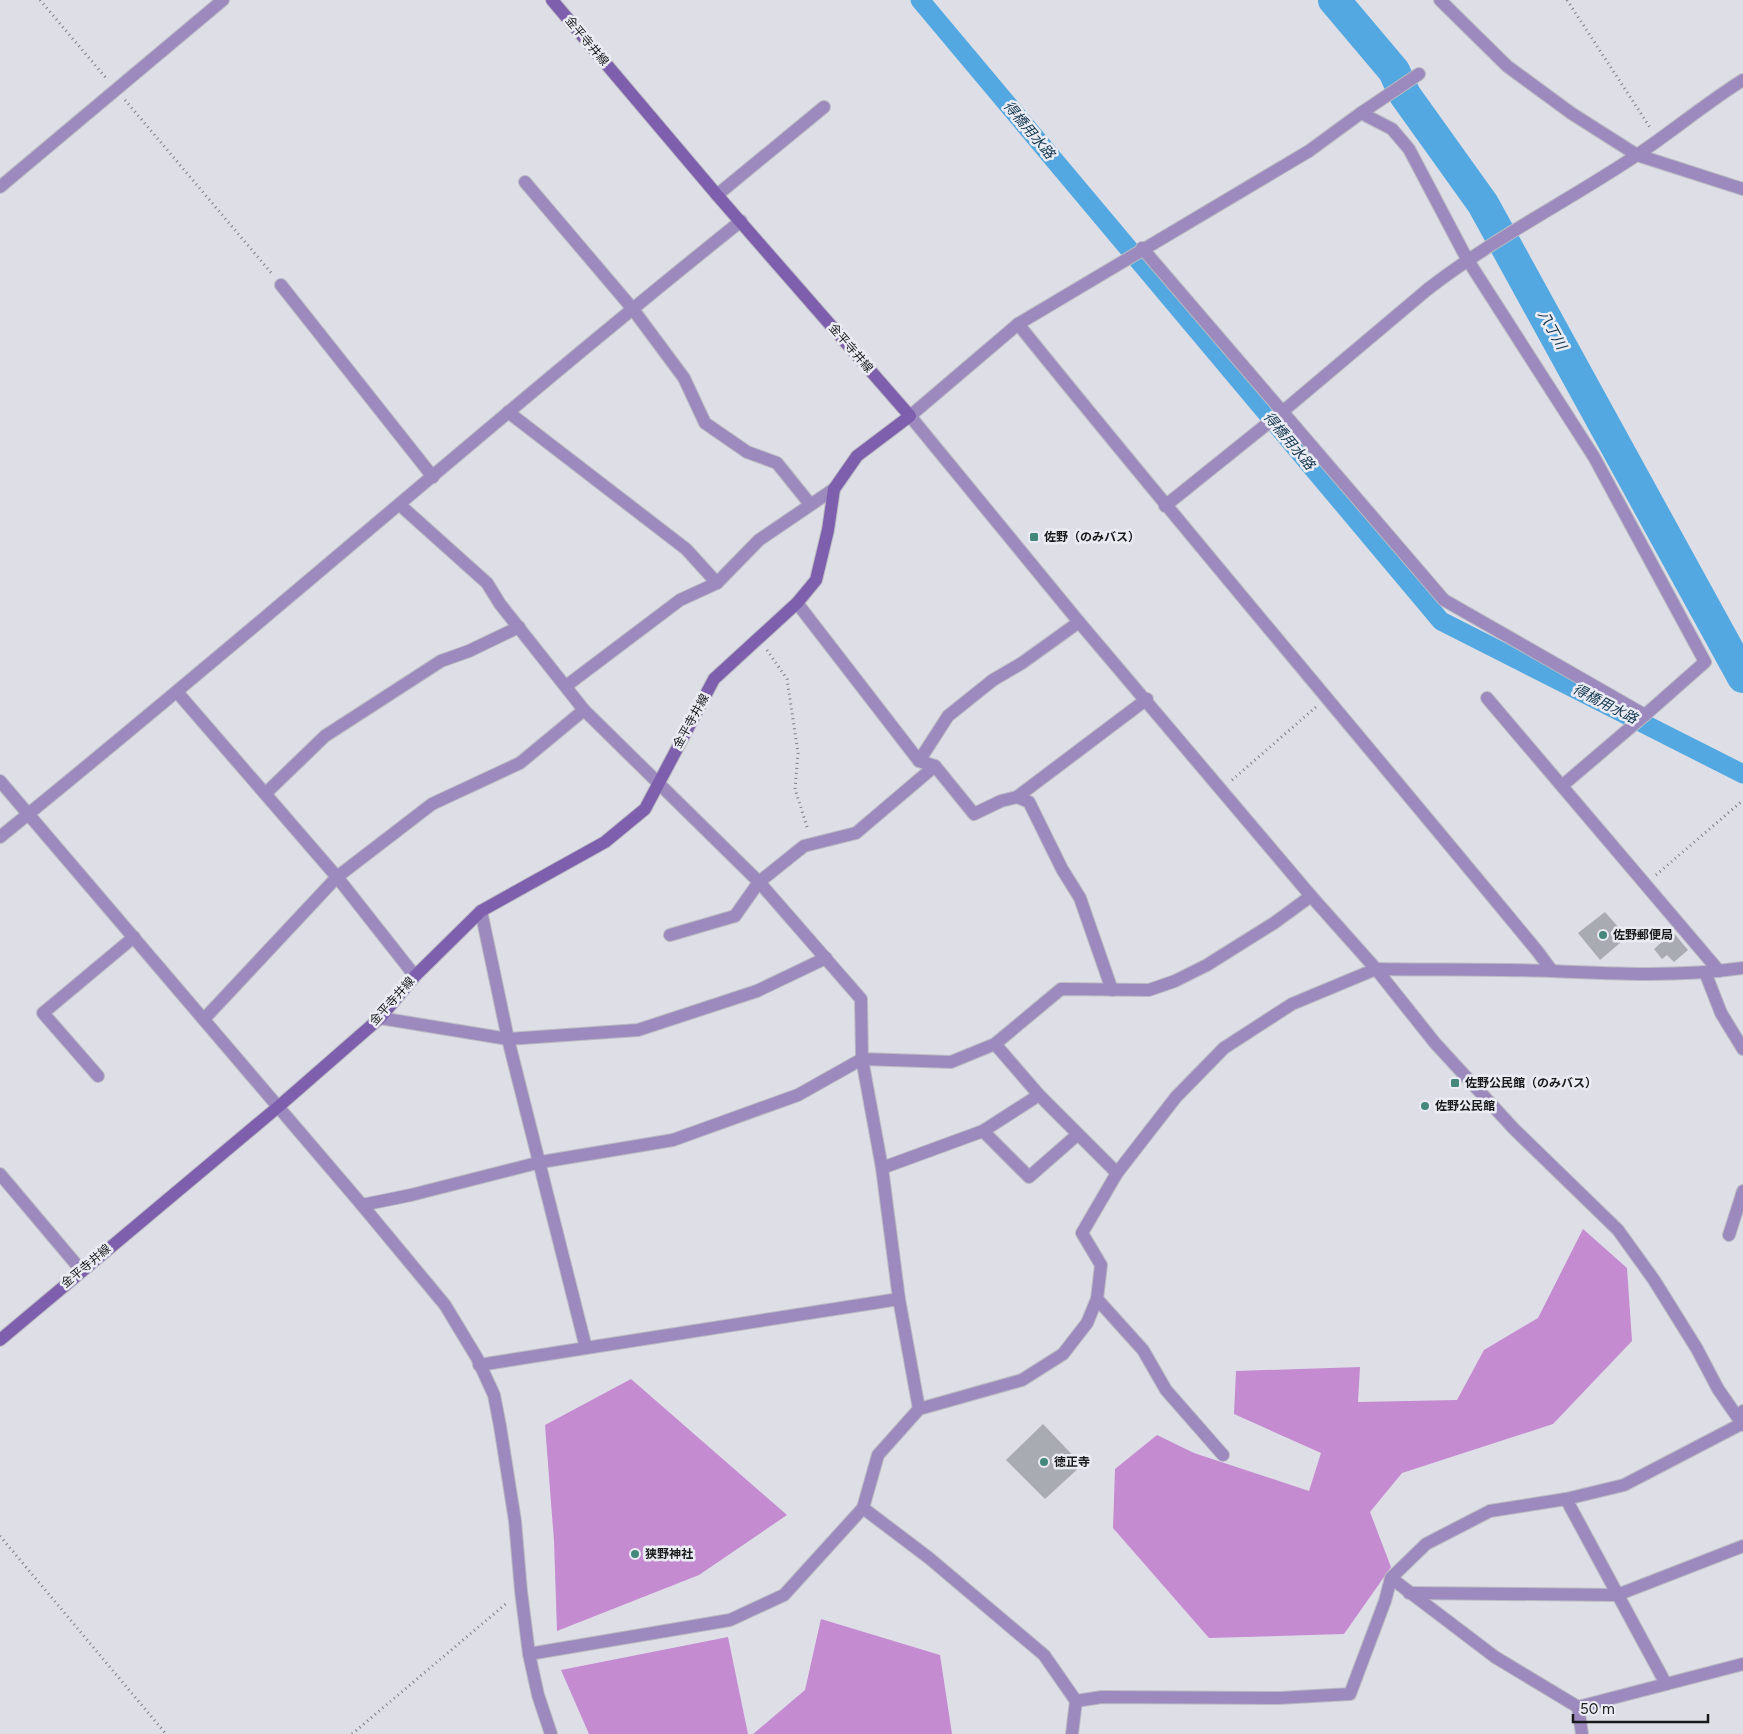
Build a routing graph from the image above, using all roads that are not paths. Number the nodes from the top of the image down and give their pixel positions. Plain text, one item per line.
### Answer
1 (223, 0) edge
2 (552, 0) edge
3 (1440, 0) edge
4 (1419, 74) dead end
5 (1743, 80) edge
6 (824, 107) dead end
7 (1361, 113) junction
8 (1638, 155) junction
9 (525, 182) dead end
10 (0, 187) edge
11 (1743, 189) edge
12 (717, 195) junction
13 (741, 221) junction
14 (1136, 253) junction
15 (1467, 259) junction
16 (281, 284) road end
17 (632, 308) junction
18 (1018, 324) junction
19 (508, 412) junction
20 (910, 416) junction
21 (1275, 417) junction
22 (433, 477) junction
23 (834, 490) junction
24 (810, 504) junction
25 (400, 505) junction
26 (1165, 506) junction
27 (718, 583) junction
28 (797, 603) junction
29 (1079, 622) junction
30 (519, 627) junction
31 (566, 686) junction
32 (177, 692) junction
33 (1488, 698) dead end
34 (1147, 699) junction
35 (584, 710) junction
36 (1644, 715) junction
37 (919, 761) junction
38 (935, 766) junction
39 (0, 780) edge
40 (659, 781) junction
41 (1563, 785) junction
42 (266, 793) junction
43 (1017, 797) junction
44 (28, 814) junction
45 (0, 837) edge
46 (338, 878) junction
47 (759, 882) junction
48 (1311, 896) junction
49 (481, 911) junction
50 (670, 935) dead end
51 (134, 937) junction
52 (826, 958) junction
53 (1743, 968) edge
54 (1376, 969) junction
55 (1552, 971) junction
56 (1719, 971) junction
57 (1705, 972) junction
58 (415, 976) junction
59 (1112, 990) junction
60 (380, 1018) junction
61 (204, 1019) junction
62 (508, 1039) junction
63 (995, 1044) junction
64 (1743, 1049) edge
65 (862, 1059) junction
66 (98, 1076) dead end
67 (1039, 1095) junction
68 (278, 1107) junction
69 (983, 1131) junction
70 (1077, 1134) junction
71 (540, 1162) junction
72 (882, 1168) junction
73 (1117, 1173) junction
74 (0, 1174) edge
75 (1743, 1191) edge
76 (362, 1205) junction
77 (1729, 1235) dead end
78 (82, 1270) junction
79 (899, 1299) junction
80 (1097, 1299) junction
81 (0, 1340) edge
82 (586, 1348) junction
83 (480, 1365) junction
84 (919, 1409) junction
85 (1743, 1421) edge
86 (1223, 1455) dead end
87 (1566, 1499) junction
88 (863, 1508) junction
89 (1743, 1546) edge
90 (1391, 1578) junction
91 (1409, 1593) junction
92 (1617, 1595) junction
93 (529, 1654) junction
94 (1743, 1664) edge
95 (1666, 1684) junction
96 (1076, 1701) junction
97 (1578, 1707) junction
98 (551, 1734) edge
99 (1072, 1734) edge
100 (1582, 1734) edge

1 - 10 street
2 - 12 main road, 金平寺井線
3 - 8 street
4 - 7 street
5 - 8 street
6 - 12 street
7 - 14 street
7 - 15 street
8 - 11 street
8 - 15 street
9 - 17 street
12 - 13 main road, 金平寺井線
13 - 17 street
13 - 20 main road, 金平寺井線
14 - 18 street
14 - 21 street
15 - 21 street
15 - 36 street
16 - 22 street
17 - 19 street
17 - 24 street
18 - 20 street
18 - 26 street
19 - 22 street
19 - 27 street
20 - 23 main road, 金平寺井線
20 - 29 street
21 - 26 street
21 - 36 street
22 - 25 street
23 - 24 street
23 - 28 main road, 金平寺井線
24 - 27 street
25 - 30 street
25 - 32 street
26 - 55 street
27 - 31 street
28 - 37 street
28 - 40 main road, 金平寺井線
29 - 34 street
29 - 37 street
30 - 31 street
30 - 42 street
31 - 35 street
32 - 42 street
32 - 44 street
33 - 41 street
34 - 43 street
34 - 48 street
35 - 40 street
35 - 46 street
36 - 41 street
37 - 38 street
38 - 43 street
38 - 47 street
39 - 44 street
40 - 47 street
40 - 49 main road, 金平寺井線
41 - 56 street
42 - 46 street
43 - 59 street
44 - 45 street
44 - 51 street
46 - 58 street
46 - 61 street
47 - 50 street
47 - 52 street
48 - 54 street
48 - 59 street
49 - 58 main road, 金平寺井線
49 - 62 street
51 - 61 street
51 - 66 street
52 - 62 street
52 - 65 street
53 - 56 street
54 - 55 street
54 - 73 street
54 - 85 street
55 - 57 street
56 - 57 street
57 - 64 street
58 - 60 main road, 金平寺井線
59 - 63 street
60 - 62 street
60 - 68 main road, 金平寺井線
61 - 68 street
62 - 71 street
63 - 65 street
63 - 67 street
65 - 71 street
65 - 72 street
67 - 69 street
67 - 70 street
68 - 76 street
68 - 78 main road, 金平寺井線
69 - 70 street
69 - 72 street
70 - 73 street
71 - 76 street
71 - 82 street
72 - 79 street
73 - 80 street
74 - 78 street
75 - 77 street
76 - 83 street
78 - 81 main road, 金平寺井線
79 - 82 street
79 - 84 street
80 - 84 street
80 - 86 street
82 - 83 street
83 - 93 street
84 - 88 street
85 - 87 street
87 - 90 street
87 - 92 street
88 - 93 street
88 - 96 street
89 - 92 street
90 - 91 street
90 - 96 street
91 - 92 street
91 - 97 street
92 - 95 street
93 - 98 street
94 - 95 street
95 - 97 street
96 - 99 street
97 - 100 street

